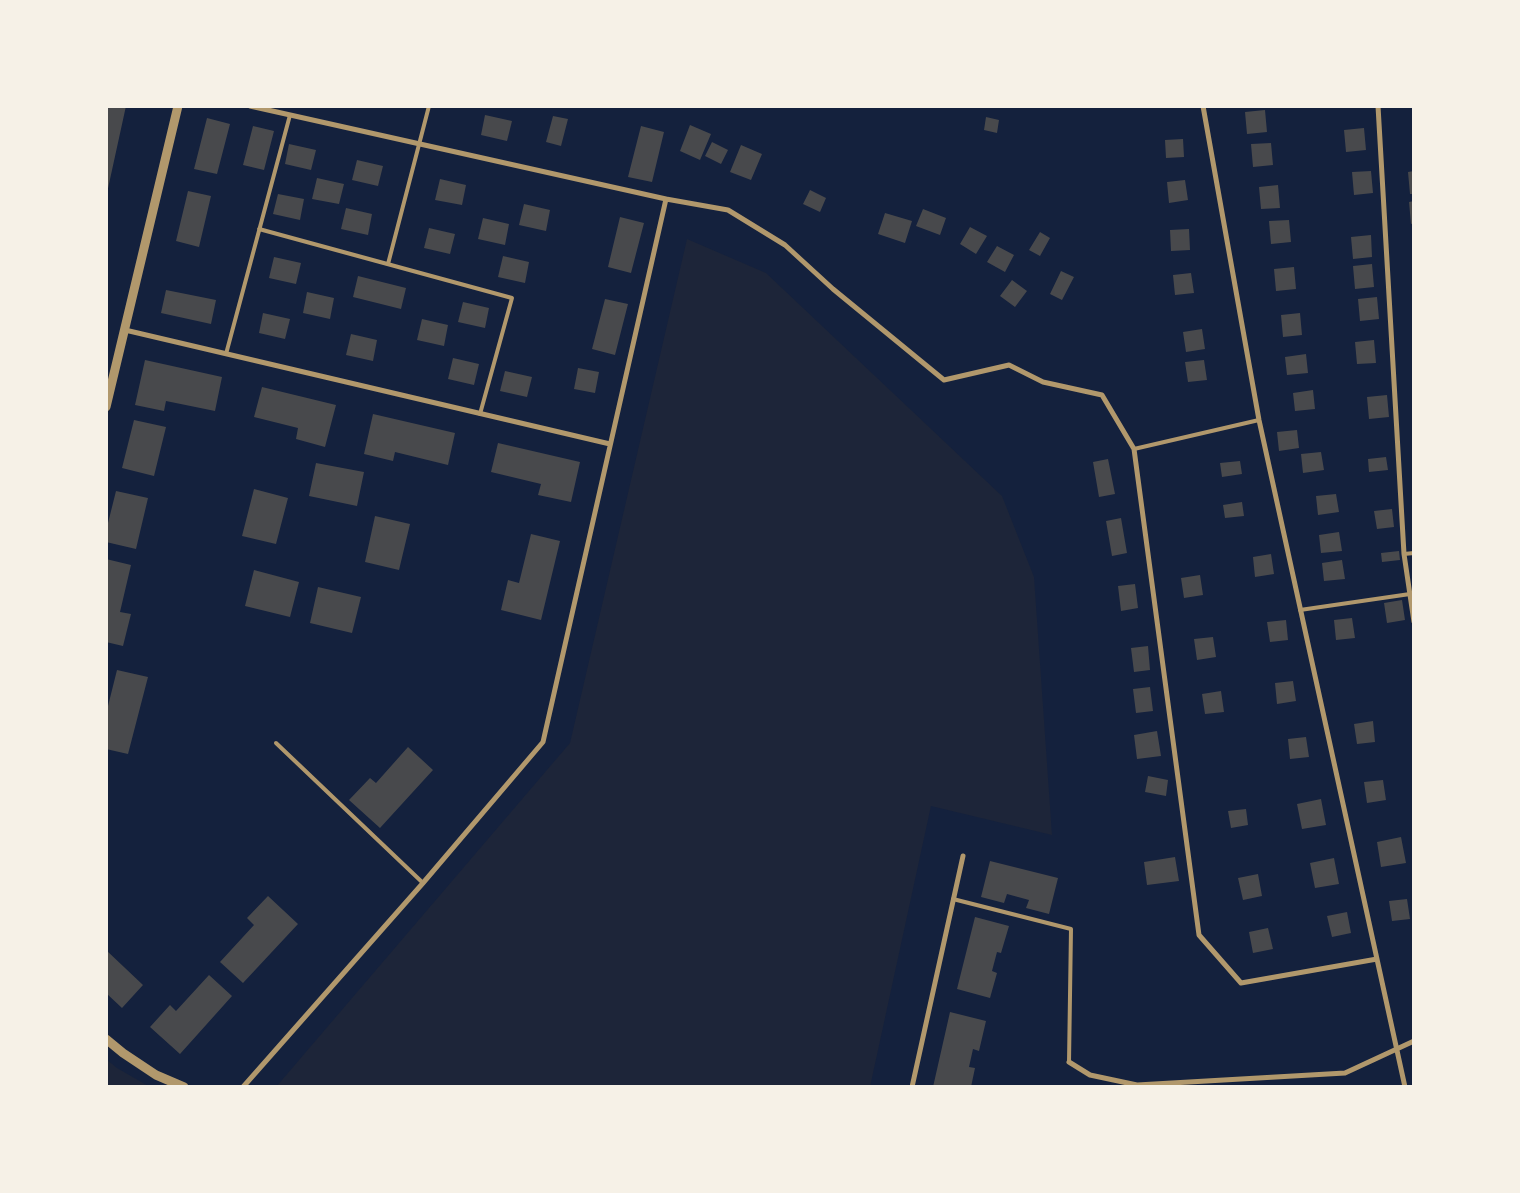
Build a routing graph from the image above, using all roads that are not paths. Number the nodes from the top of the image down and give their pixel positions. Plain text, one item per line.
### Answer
1 (178, 106) edge
2 (250, 106) edge
3 (429, 106) edge
4 (1203, 106) edge
5 (1378, 106) edge
6 (290, 115) junction
7 (420, 144) junction
8 (666, 199) junction
9 (259, 230) junction
10 (388, 264) junction
11 (125, 330) junction
12 (226, 354) junction
13 (106, 407) edge
14 (480, 414) junction
15 (1259, 420) junction
16 (610, 444) junction
17 (1134, 449) junction
18 (1414, 553) edge
19 (1404, 554) junction
20 (1410, 594) junction
21 (1300, 610) junction
22 (1414, 622) edge
23 (276, 743) dead end
24 (962, 856) dead end
25 (423, 883) junction
26 (953, 899) junction
27 (1378, 960) junction
28 (106, 1039) edge
29 (1414, 1041) edge
30 (1397, 1050) junction
31 (1070, 1062) joint
32 (184, 1087) edge
33 (243, 1087) edge
34 (912, 1087) edge
35 (1405, 1087) edge

1 - 11 street
2 - 6 street
3 - 7 lane
4 - 15 street
5 - 19 street
6 - 7 street
6 - 9 lane
7 - 8 street
7 - 10 lane
8 - 16 street
8 - 17 street
9 - 10 lane
9 - 12 lane
10 - 14 lane
11 - 12 street
11 - 13 street
12 - 14 street
14 - 16 street
15 - 17 lane
15 - 21 street
16 - 25 street
17 - 27 street
18 - 19 lane
19 - 20 street
20 - 21 lane
20 - 22 street
21 - 27 street
23 - 25 lane
24 - 26 street
25 - 33 street
26 - 31 lane
26 - 34 street
27 - 30 street
28 - 32 street
29 - 30 street
30 - 31 street
30 - 35 street

